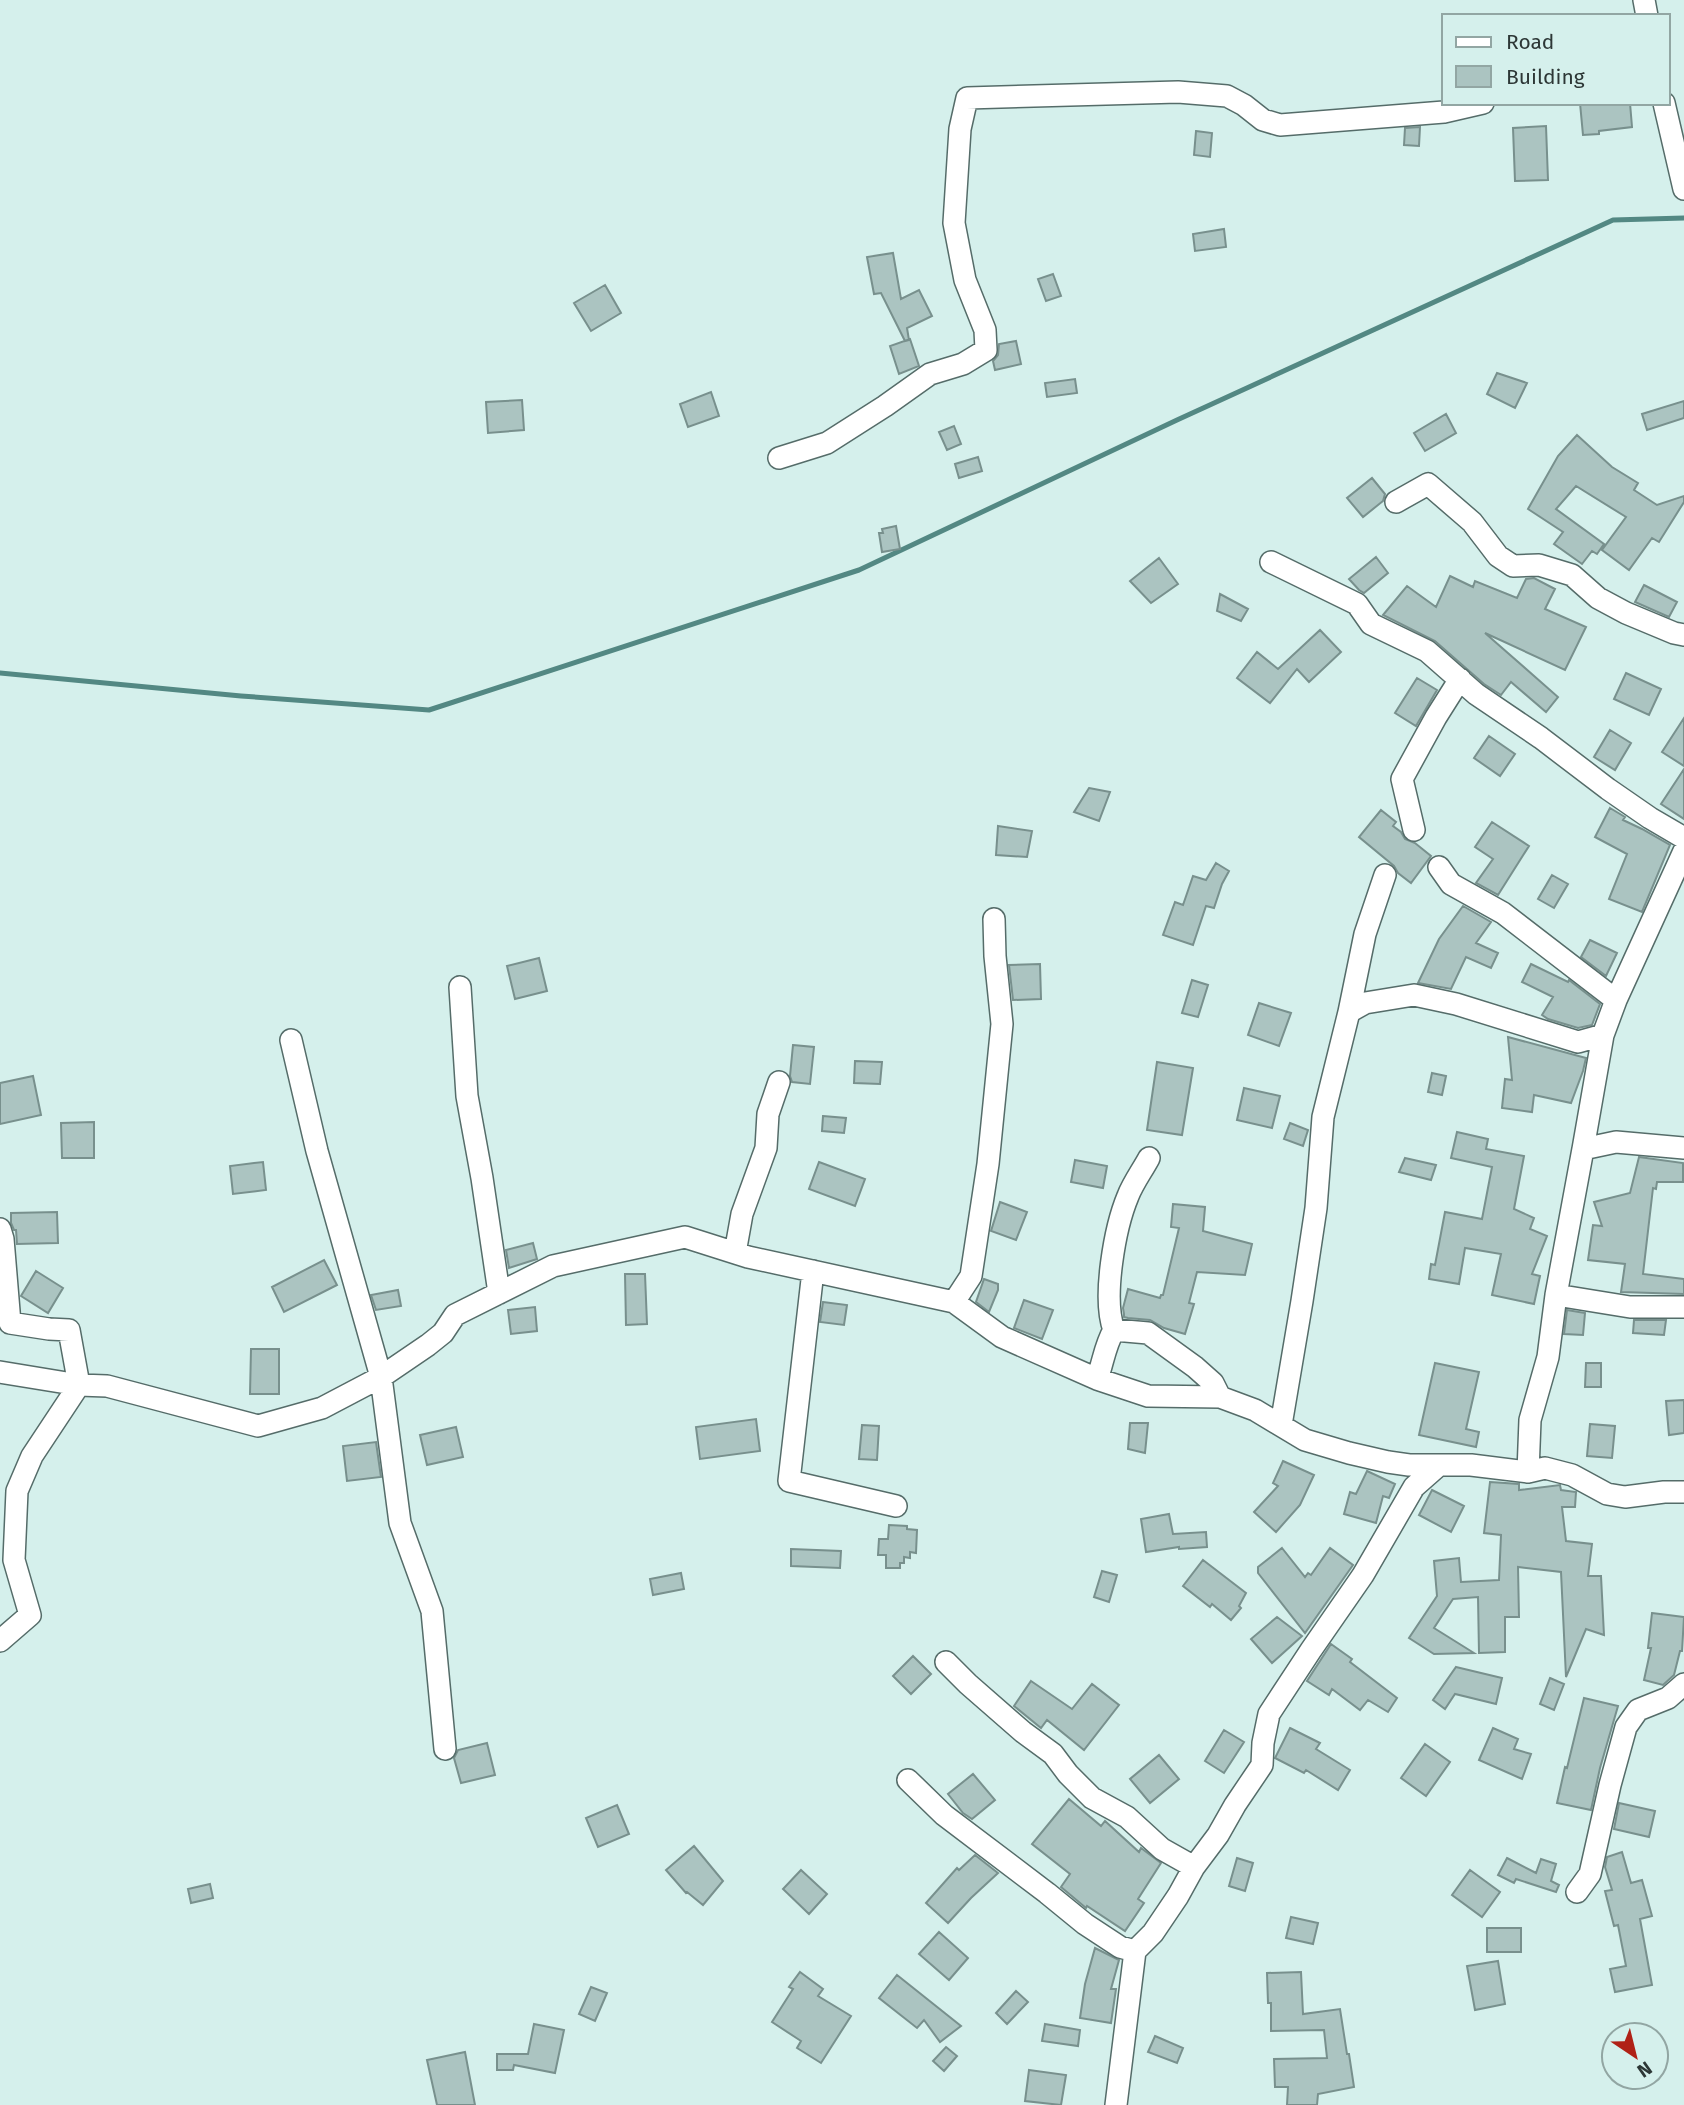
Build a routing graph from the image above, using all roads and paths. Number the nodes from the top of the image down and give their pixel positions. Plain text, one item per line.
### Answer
1 (1474, 105) edge
2 (1664, 105) edge
3 (1684, 189) edge
4 (779, 458) dead end
5 (1395, 502) dead end
6 (1271, 562) dead end
7 (1684, 635) edge
8 (1460, 679) junction
9 (1414, 830) dead end
10 (1684, 838) edge
11 (1684, 851) edge
12 (1438, 867) dead end
13 (1385, 875) dead end
14 (994, 919) dead end
15 (460, 987) dead end
16 (1616, 1000) junction
17 (1349, 1012) junction
18 (1603, 1035) junction
19 (291, 1040) dead end
20 (779, 1082) dead end
21 (1684, 1148) edge
22 (1583, 1149) junction
23 (1149, 1158) dead end
24 (0, 1229) edge
25 (735, 1253) junction
26 (813, 1271) junction
27 (499, 1293) junction
28 (1556, 1295) junction
29 (954, 1303) junction
30 (1684, 1307) edge
31 (1114, 1330) junction
32 (0, 1372) edge
33 (381, 1377) junction
34 (1097, 1379) junction
35 (79, 1385) junction
36 (1220, 1396) junction
37 (1281, 1425) junction
38 (1439, 1465) junction
39 (1528, 1472) junction
40 (1684, 1492) edge
41 (896, 1506) dead end
42 (0, 1641) edge
43 (947, 1662) dead end
44 (1684, 1684) edge
45 (444, 1749) dead end
46 (908, 1780) dead end
47 (1194, 1867) junction
48 (1577, 1892) dead end
49 (1135, 1951) junction
50 (1116, 2105) edge

1 - 4 street
2 - 3 street
5 - 7 street
6 - 8 street
8 - 9 street
8 - 10 street
11 - 16 street
12 - 16 street
13 - 17 street
14 - 29 street
15 - 27 street
16 - 18 street
17 - 18 street
17 - 37 street
18 - 22 street
19 - 33 street
20 - 25 street
21 - 22 street
22 - 28 street
23 - 31 street
24 - 35 street
25 - 26 street
25 - 27 street
26 - 29 street
26 - 41 street
27 - 33 street
28 - 30 street
28 - 39 street
29 - 34 street
31 - 34 street
31 - 36 street
32 - 35 street
33 - 35 street
33 - 45 street
34 - 36 street
35 - 42 street
36 - 37 street
37 - 38 street
38 - 39 street
38 - 47 street
39 - 40 street
43 - 47 street
44 - 48 street
46 - 49 street
47 - 49 street
49 - 50 street

